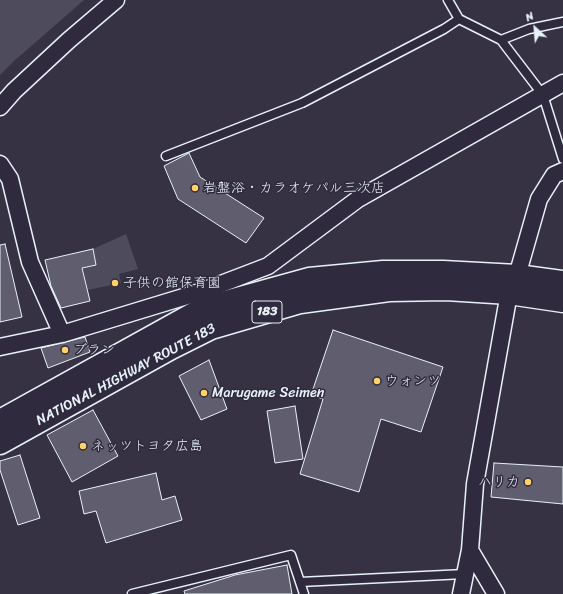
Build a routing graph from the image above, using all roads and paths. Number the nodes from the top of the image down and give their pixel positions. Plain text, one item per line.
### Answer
1 (116, 0) edge
2 (448, 0) edge
3 (459, 19) junction
4 (563, 22) edge
5 (502, 40) junction
6 (563, 83) edge
7 (543, 94) junction
8 (0, 107) edge
9 (166, 156) dead end
10 (563, 159) edge
11 (0, 164) edge
12 (563, 171) edge
13 (563, 282) edge
14 (513, 284) junction
15 (202, 300) junction
16 (563, 301) edge
17 (210, 328) junction
18 (62, 334) junction
19 (0, 347) edge
20 (0, 421) edge
21 (0, 443) edge
22 (470, 550) junction
23 (465, 574) junction
24 (300, 582) junction
25 (132, 594) edge
26 (304, 594) edge
27 (461, 594) edge
28 (496, 594) edge

1 - 8 street
2 - 3 lane
3 - 5 lane
3 - 9 lane
4 - 5 lane
5 - 7 lane
6 - 7 street
7 - 10 lane
7 - 15 street
11 - 18 street
12 - 14 street
13 - 14 highway, NATIONAL HIGHWAY ROUTE 183 / 183
14 - 15 highway, NATIONAL HIGHWAY ROUTE 183 / 183
14 - 16 highway, NATIONAL HIGHWAY ROUTE 183 / 183
14 - 17 highway, NATIONAL HIGHWAY ROUTE 183 / 183
14 - 22 street
15 - 17 street
15 - 18 street
15 - 20 highway, NATIONAL HIGHWAY ROUTE 183 / 183
17 - 21 highway, NATIONAL HIGHWAY ROUTE 183 / 183
18 - 19 street
22 - 23 street
22 - 28 street
23 - 24 lane
23 - 27 street
24 - 25 lane
24 - 26 lane

